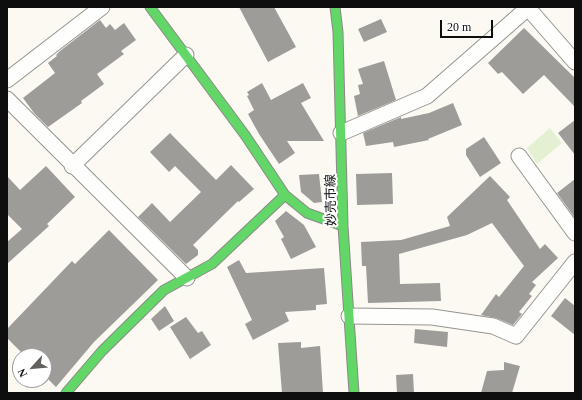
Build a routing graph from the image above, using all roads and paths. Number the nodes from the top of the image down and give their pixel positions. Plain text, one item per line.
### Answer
1 (102, 7) edge
2 (150, 7) edge
3 (335, 7) edge
4 (528, 7) edge
5 (186, 55) junction
6 (575, 62) edge
7 (7, 80) edge
8 (9, 107) edge
9 (341, 133) junction
10 (519, 156) dead end
11 (72, 166) junction
12 (285, 195) junction
13 (343, 226) junction
14 (575, 234) edge
15 (575, 262) edge
16 (187, 278) junction
17 (349, 316) junction
18 (64, 393) edge
19 (354, 393) edge

1 - 7 street
2 - 5 street
3 - 9 street, 妙売市線
4 - 6 street
4 - 9 street
5 - 11 street
5 - 12 street
8 - 11 street
9 - 13 street, 妙売市線
10 - 14 street
11 - 16 street
12 - 13 street
12 - 16 street
13 - 17 street, 妙売市線
15 - 17 street
16 - 18 street
17 - 19 street, 妙売市線

